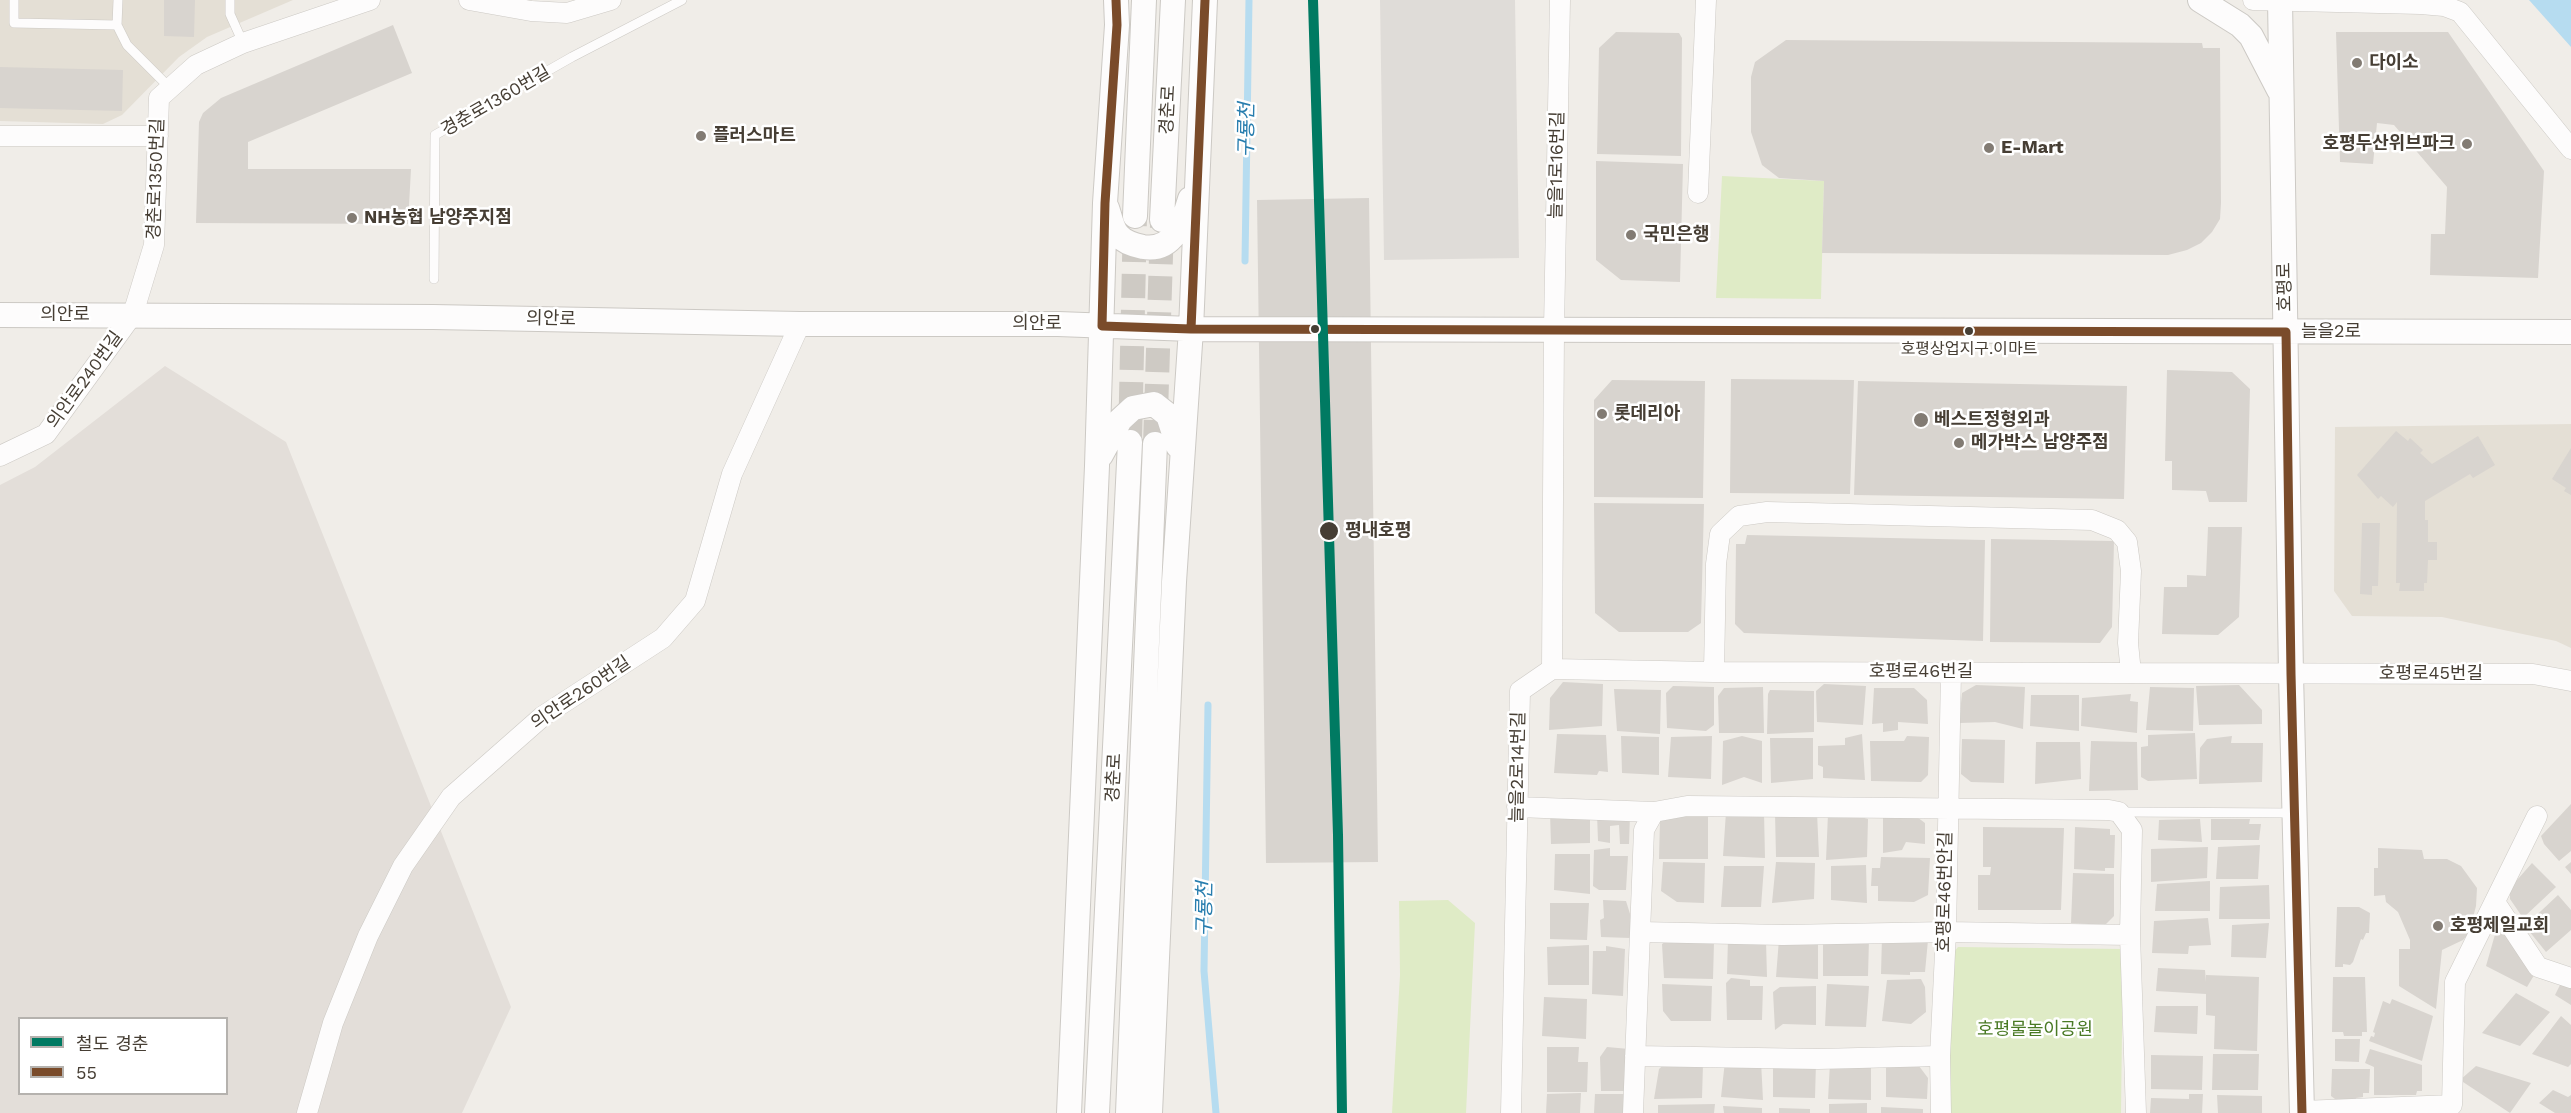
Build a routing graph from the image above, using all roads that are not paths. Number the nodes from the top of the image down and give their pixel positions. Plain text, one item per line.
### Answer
1 (14, 0) edge
2 (118, 0) edge
3 (230, 0) edge
4 (469, 0) edge
5 (611, 0) edge
6 (682, 0) edge
7 (1116, 0) edge
8 (1144, 0) edge
9 (1173, 0) edge
10 (1204, 0) edge
11 (1560, 0) edge
12 (1706, 0) edge
13 (2200, 0) edge
14 (2253, 0) edge
15 (2280, 0) edge
16 (358, 2) edge
17 (117, 26) junction
18 (243, 43) junction
19 (170, 88) junction
20 (2282, 96) junction
21 (0, 136) edge
22 (158, 136) junction
23 (2571, 149) edge
24 (1197, 178) junction
25 (1698, 193) dead end
26 (1105, 203) junction
27 (1135, 216) tunnel mouth
28 (1162, 220) tunnel mouth
29 (434, 279) dead end
30 (134, 314) junction
31 (0, 315) edge
32 (800, 324) junction
33 (1102, 326) junction
34 (1191, 329) junction
35 (1554, 329) junction
36 (2286, 332) junction
37 (2571, 332) edge
38 (1130, 442) tunnel mouth
39 (1155, 444) tunnel mouth
40 (0, 456) edge
41 (1097, 466) junction
42 (1182, 467) junction
43 (1552, 669) junction
44 (1714, 672) junction
45 (1951, 672) junction
46 (2131, 673) junction
47 (2291, 674) junction
48 (2571, 681) edge
49 (1517, 807) junction
50 (1947, 807) junction
51 (1654, 812) junction
52 (2119, 812) junction
53 (2296, 813) junction
54 (2537, 816) dead end
55 (2495, 902) junction
56 (1640, 932) junction
57 (1946, 932) junction
58 (2130, 935) junction
59 (2571, 978) edge
60 (1635, 1056) junction
61 (1940, 1056) junction
62 (2456, 1109) edge
63 (2302, 1112) edge
64 (307, 1113) edge
65 (1068, 1113) edge
66 (1097, 1113) edge
67 (1128, 1113) edge
68 (1150, 1113) edge
69 (1511, 1113) edge
70 (1633, 1113) edge
71 (1941, 1113) edge
72 (2136, 1113) edge

1 - 17 lane
2 - 17 lane
3 - 18 lane
4 - 5 street
6 - 29 lane, 경춘로1360번길
7 - 26 street
8 - 27 street, 경춘로
9 - 28 street, 경춘로
10 - 24 street
11 - 35 street, 늘을1로16번길
12 - 25 street
13 - 20 street
14 - 15 street
15 - 20 street, 호평로
15 - 23 street
16 - 18 street, 경춘로1350번길
17 - 19 lane
18 - 19 street, 경춘로1350번길
19 - 22 street, 경춘로1350번길
20 - 36 street, 호평로
21 - 22 street
22 - 30 street, 경춘로1350번길
24 - 26 street
24 - 34 street
26 - 33 street
30 - 31 street, 의안로
30 - 32 street, 의안로
30 - 40 street, 의안로240번길
32 - 33 street, 의안로
32 - 64 street, 의안로260번길
33 - 34 street, 의안로
33 - 41 street
34 - 35 street, 늘을2로
34 - 42 street
35 - 36 street, 늘을2로
35 - 43 street
36 - 37 street, 늘을2로
36 - 47 street, 호평로
38 - 66 street, 경춘로
39 - 67 street, 경춘로
41 - 42 street
41 - 65 street
42 - 68 street
43 - 44 street, 호평로46번길
43 - 49 street, 늘을2로14번길
44 - 45 street, 호평로46번길
44 - 46 street
45 - 46 street, 호평로46번길
45 - 50 street, 호평로46번안길
46 - 47 street, 호평로46번길
47 - 48 street, 호평로45번길
47 - 53 street, 호평로
49 - 51 street
49 - 69 street, 늘을2로14번길
50 - 51 street
50 - 52 street
50 - 57 street, 호평로46번안길
51 - 56 street
52 - 53 lane
52 - 58 street
53 - 63 street, 호평로
54 - 55 street
55 - 59 street
55 - 62 street
56 - 57 street
56 - 60 street
57 - 58 street
57 - 61 street, 호평로46번안길
58 - 72 street
60 - 61 street
60 - 70 street
61 - 71 street, 호평로46번안길
62 - 63 street

